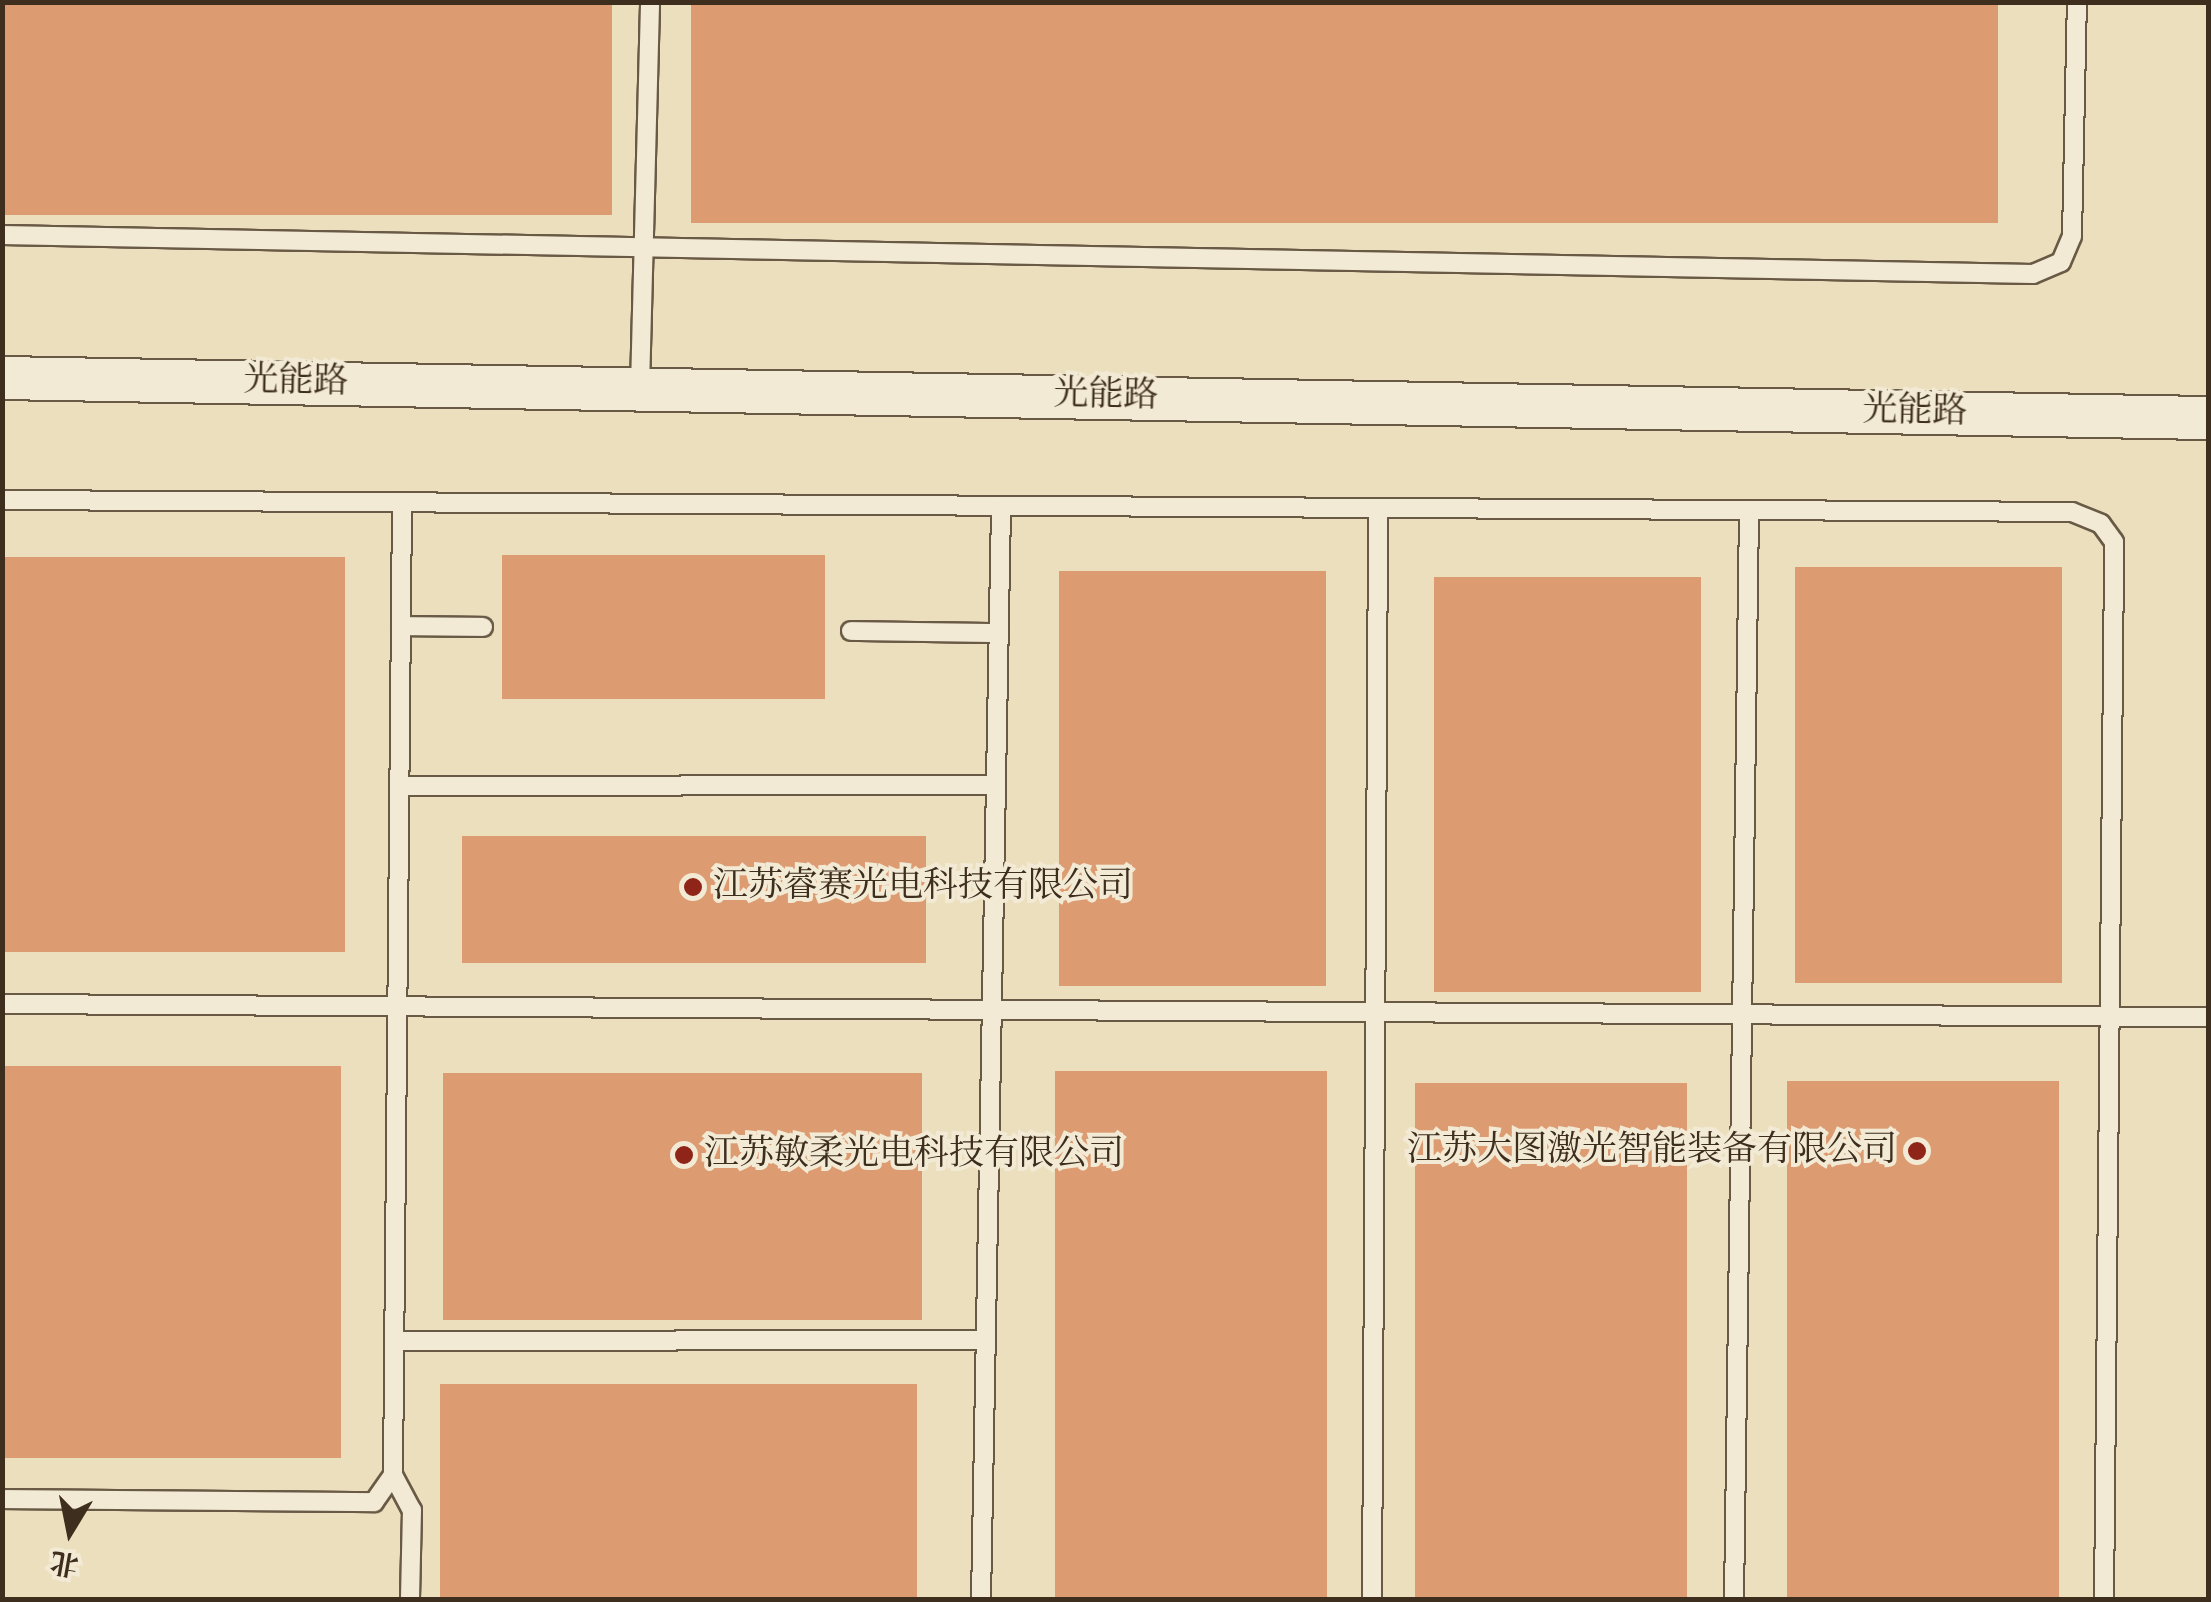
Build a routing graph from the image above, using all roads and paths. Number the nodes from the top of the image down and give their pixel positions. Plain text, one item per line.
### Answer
1 (650, 2) edge
2 (2078, 2) edge
3 (2, 235) edge
4 (643, 248) junction
5 (2, 378) edge
6 (640, 387) junction
7 (2208, 418) edge
8 (2, 500) edge
9 (402, 504) junction
10 (1001, 507) junction
11 (1378, 509) junction
12 (1749, 511) junction
13 (401, 626) junction
14 (483, 627) dead end
15 (851, 631) dead end
16 (999, 634) junction
17 (996, 784) junction
18 (399, 786) junction
19 (2, 1004) edge
20 (397, 1006) junction
21 (992, 1010) junction
22 (1375, 1012) junction
23 (1742, 1014) junction
24 (2110, 1016) junction
25 (2208, 1017) edge
26 (986, 1340) junction
27 (394, 1342) junction
28 (393, 1474) junction
29 (2, 1499) edge
30 (410, 1600) edge
31 (981, 1600) edge
32 (1372, 1600) edge
33 (1734, 1600) edge
34 (2104, 1600) edge

1 - 4 lane
2 - 4 lane
3 - 4 lane
4 - 6 lane
5 - 6 street, 光能路
6 - 7 street, 光能路
8 - 9 lane
9 - 10 lane
9 - 13 lane
10 - 11 lane
10 - 16 lane
11 - 12 lane
11 - 22 lane
12 - 23 lane
12 - 24 lane
13 - 14 lane
13 - 18 lane
15 - 16 lane
16 - 17 lane
17 - 18 lane
17 - 21 lane
18 - 20 lane
19 - 20 lane
20 - 21 lane
20 - 27 lane
21 - 22 lane
21 - 26 lane
22 - 23 lane
22 - 32 lane
23 - 24 lane
23 - 33 lane
24 - 25 lane
24 - 34 lane
26 - 27 lane
26 - 31 lane
27 - 28 lane
28 - 29 lane
28 - 30 lane

